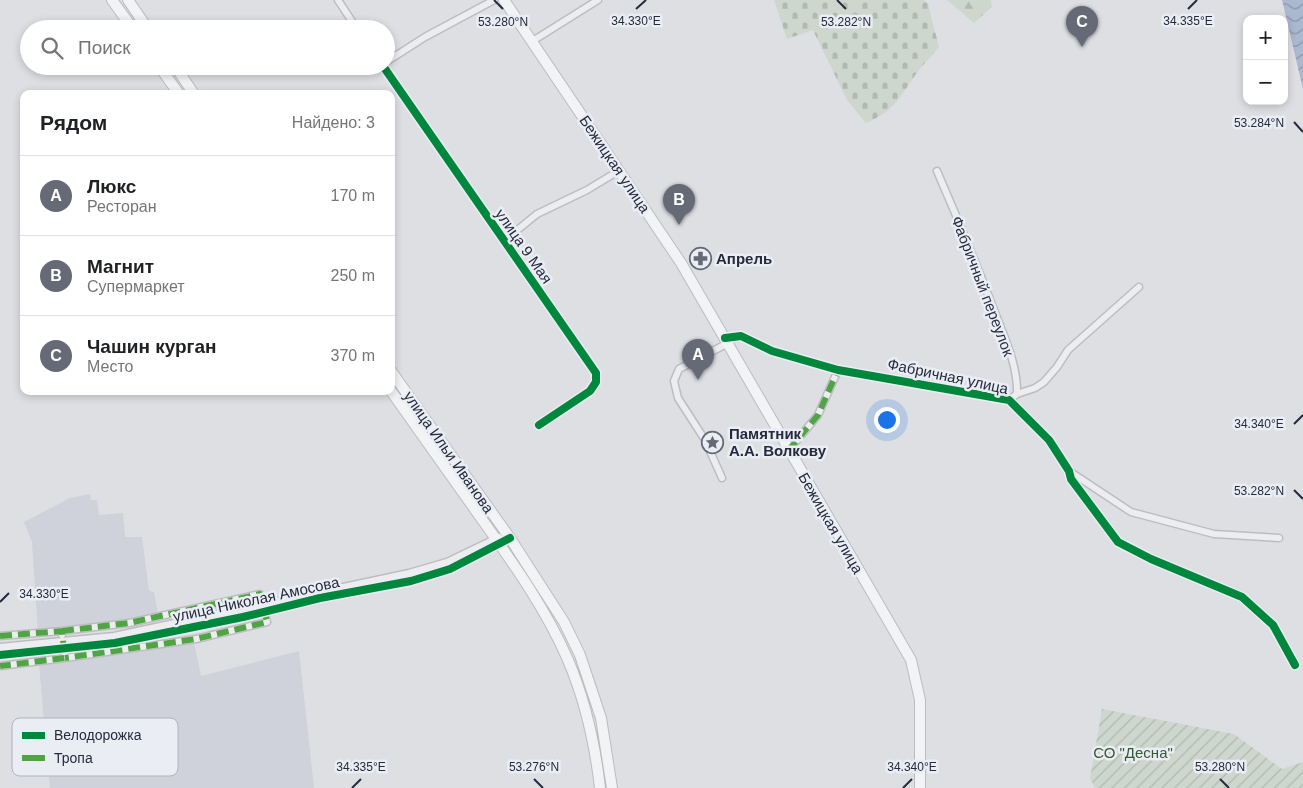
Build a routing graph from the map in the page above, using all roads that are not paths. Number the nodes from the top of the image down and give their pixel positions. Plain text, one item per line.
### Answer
1 (112, 0) edge
2 (128, 0) edge
3 (338, 0) edge
4 (494, 0) edge
5 (504, 0) edge
6 (598, 0) edge
7 (126, 20) edge
8 (142, 20) edge
9 (351, 20) edge
10 (531, 42) junction
11 (395, 56) edge
12 (165, 75) edge
13 (181, 75) edge
14 (389, 75) edge
15 (176, 90) edge
16 (191, 90) edge
17 (620, 170) junction
18 (938, 171) dead end
19 (504, 241) junction
20 (1139, 287) dead end
21 (726, 340) junction
22 (838, 370) junction
23 (395, 377) edge
24 (1017, 394) junction
25 (394, 395) edge
26 (1009, 400) junction
27 (539, 425) dead end
28 (788, 451) junction
29 (1069, 471) junction
30 (722, 478) dead end
31 (508, 536) junction
32 (1278, 538) dead end
33 (497, 541) junction
34 (264, 608) junction
35 (62, 631) junction
36 (0, 636) edge
37 (63, 641) junction
38 (0, 647) edge
39 (64, 648) junction
40 (0, 655) edge
41 (65, 658) junction
42 (1295, 665) dead end
43 (0, 666) edge
44 (600, 788) edge
45 (612, 788) edge
46 (920, 788) edge

1 - 7 main road
2 - 8 main road
3 - 9 street
4 - 11 street
5 - 10 main road, Бежицкая улица
6 - 10 street
10 - 17 main road, Бежицкая улица
12 - 15 main road
13 - 16 main road
14 - 19 street, улица 9 Мая
17 - 19 street
17 - 21 main road, Бежицкая улица
18 - 24 street, Фабричный переулок
19 - 27 street, улица 9 Мая
20 - 24 street, Фабричная улица
21 - 22 street, Фабричная улица
21 - 28 main road, Бежицкая улица
21 - 30 street
22 - 26 street, Фабричная улица
22 - 28 street
23 - 31 main road, улица Ильи Иванова
24 - 26 street
25 - 33 main road, улица Ильи Иванова
26 - 29 street, Фабричная улица
28 - 46 main road, Бежицкая улица
29 - 32 street, Фабричная улица
29 - 42 street, Фабричная улица
31 - 33 street, улица Николая Амосова
31 - 45 main road, улица Ильи Иванова
33 - 34 street, улица Николая Амосова
33 - 44 main road, улица Ильи Иванова
34 - 35 street
34 - 37 street, улица Николая Амосова
34 - 39 street, улица Николая Амосова
34 - 41 street
35 - 36 street
35 - 37 street
37 - 38 street, улица Николая Амосова
37 - 39 street
39 - 40 street, улица Николая Амосова
39 - 41 street
41 - 43 street

